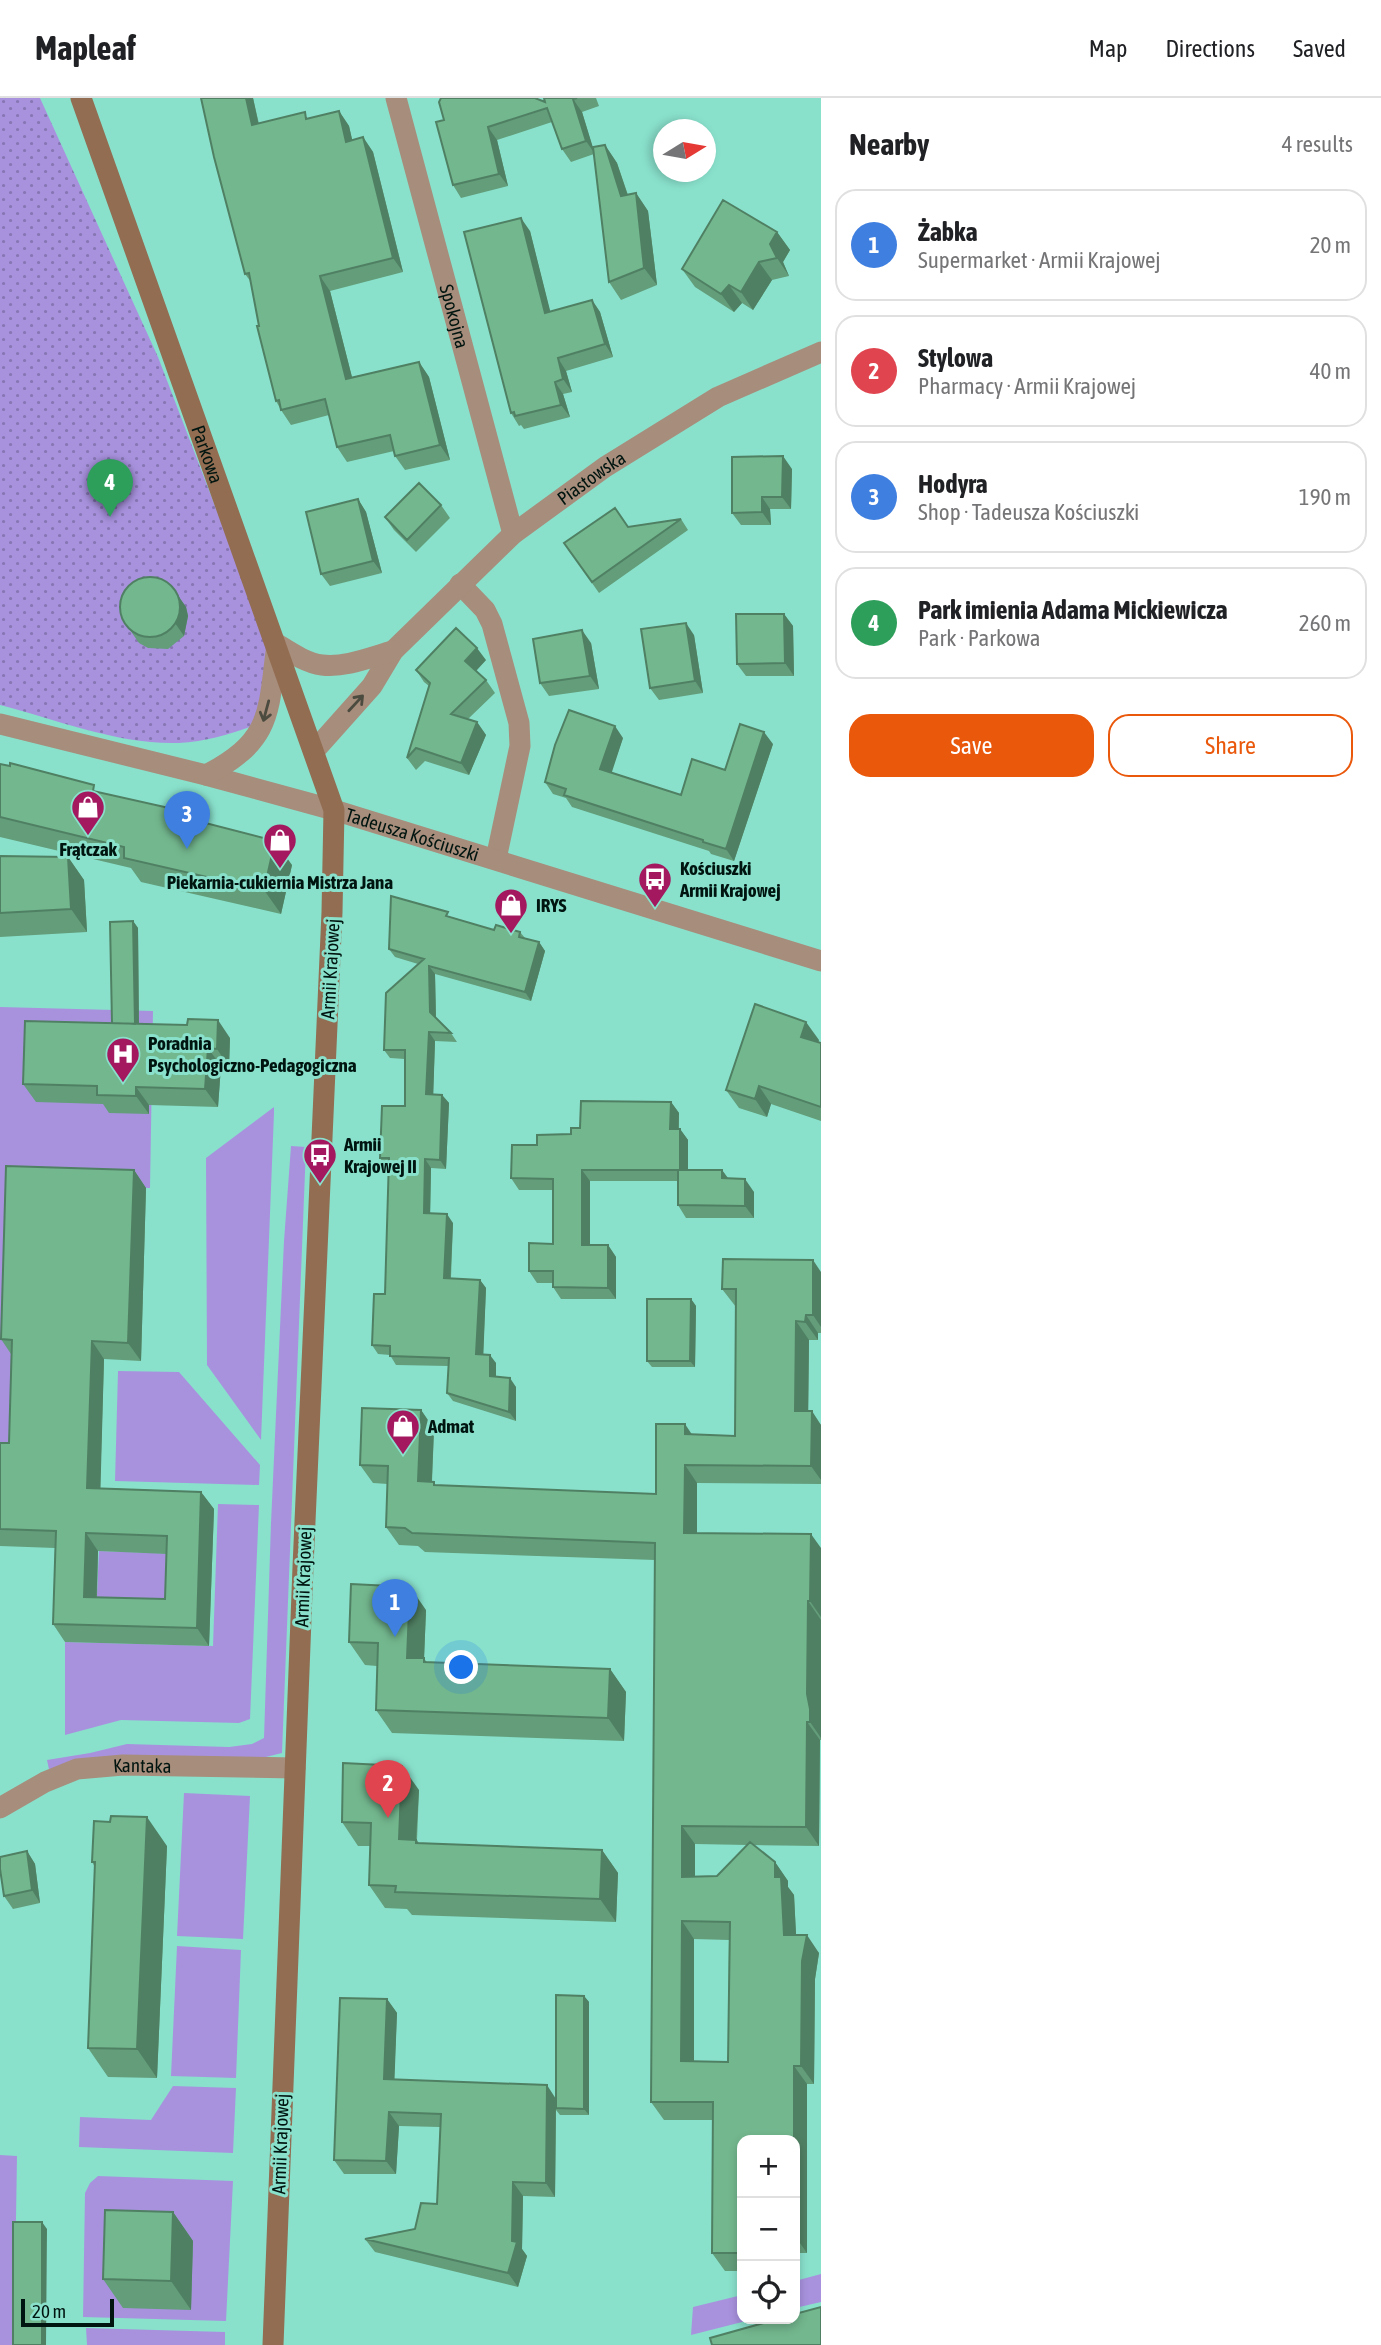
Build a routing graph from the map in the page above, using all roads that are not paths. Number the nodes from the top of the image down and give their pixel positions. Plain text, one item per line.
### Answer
1 (81, 98) edge
2 (396, 98) edge
3 (821, 352) edge
4 (513, 534) junction
5 (460, 584) junction
6 (277, 644) junction
7 (393, 651) junction
8 (0, 724) edge
9 (314, 751) junction
10 (206, 775) junction
11 (334, 810) junction
12 (496, 859) junction
13 (821, 961) edge
14 (295, 1768) junction
15 (0, 1808) edge
16 (273, 2345) edge

1 - 6 street, Parkowa
2 - 4 street, Spokojna
3 - 4 street, Piastowska
4 - 5 street, Piastowska
5 - 7 street, Piastowska
5 - 12 street
6 - 7 street, Piastowska
6 - 9 street, Parkowa
6 -> 10 street
9 -> 7 street, Piastowska
8 - 10 street, Tadeusza Kościuszki
9 - 11 street, Parkowa
10 - 11 street, Tadeusza Kościuszki
11 - 12 street, Tadeusza Kościuszki
11 - 14 street, Armii Krajowej
12 - 13 street, Tadeusza Kościuszki
14 - 15 street, Kantaka
14 - 16 street, Armii Krajowej

